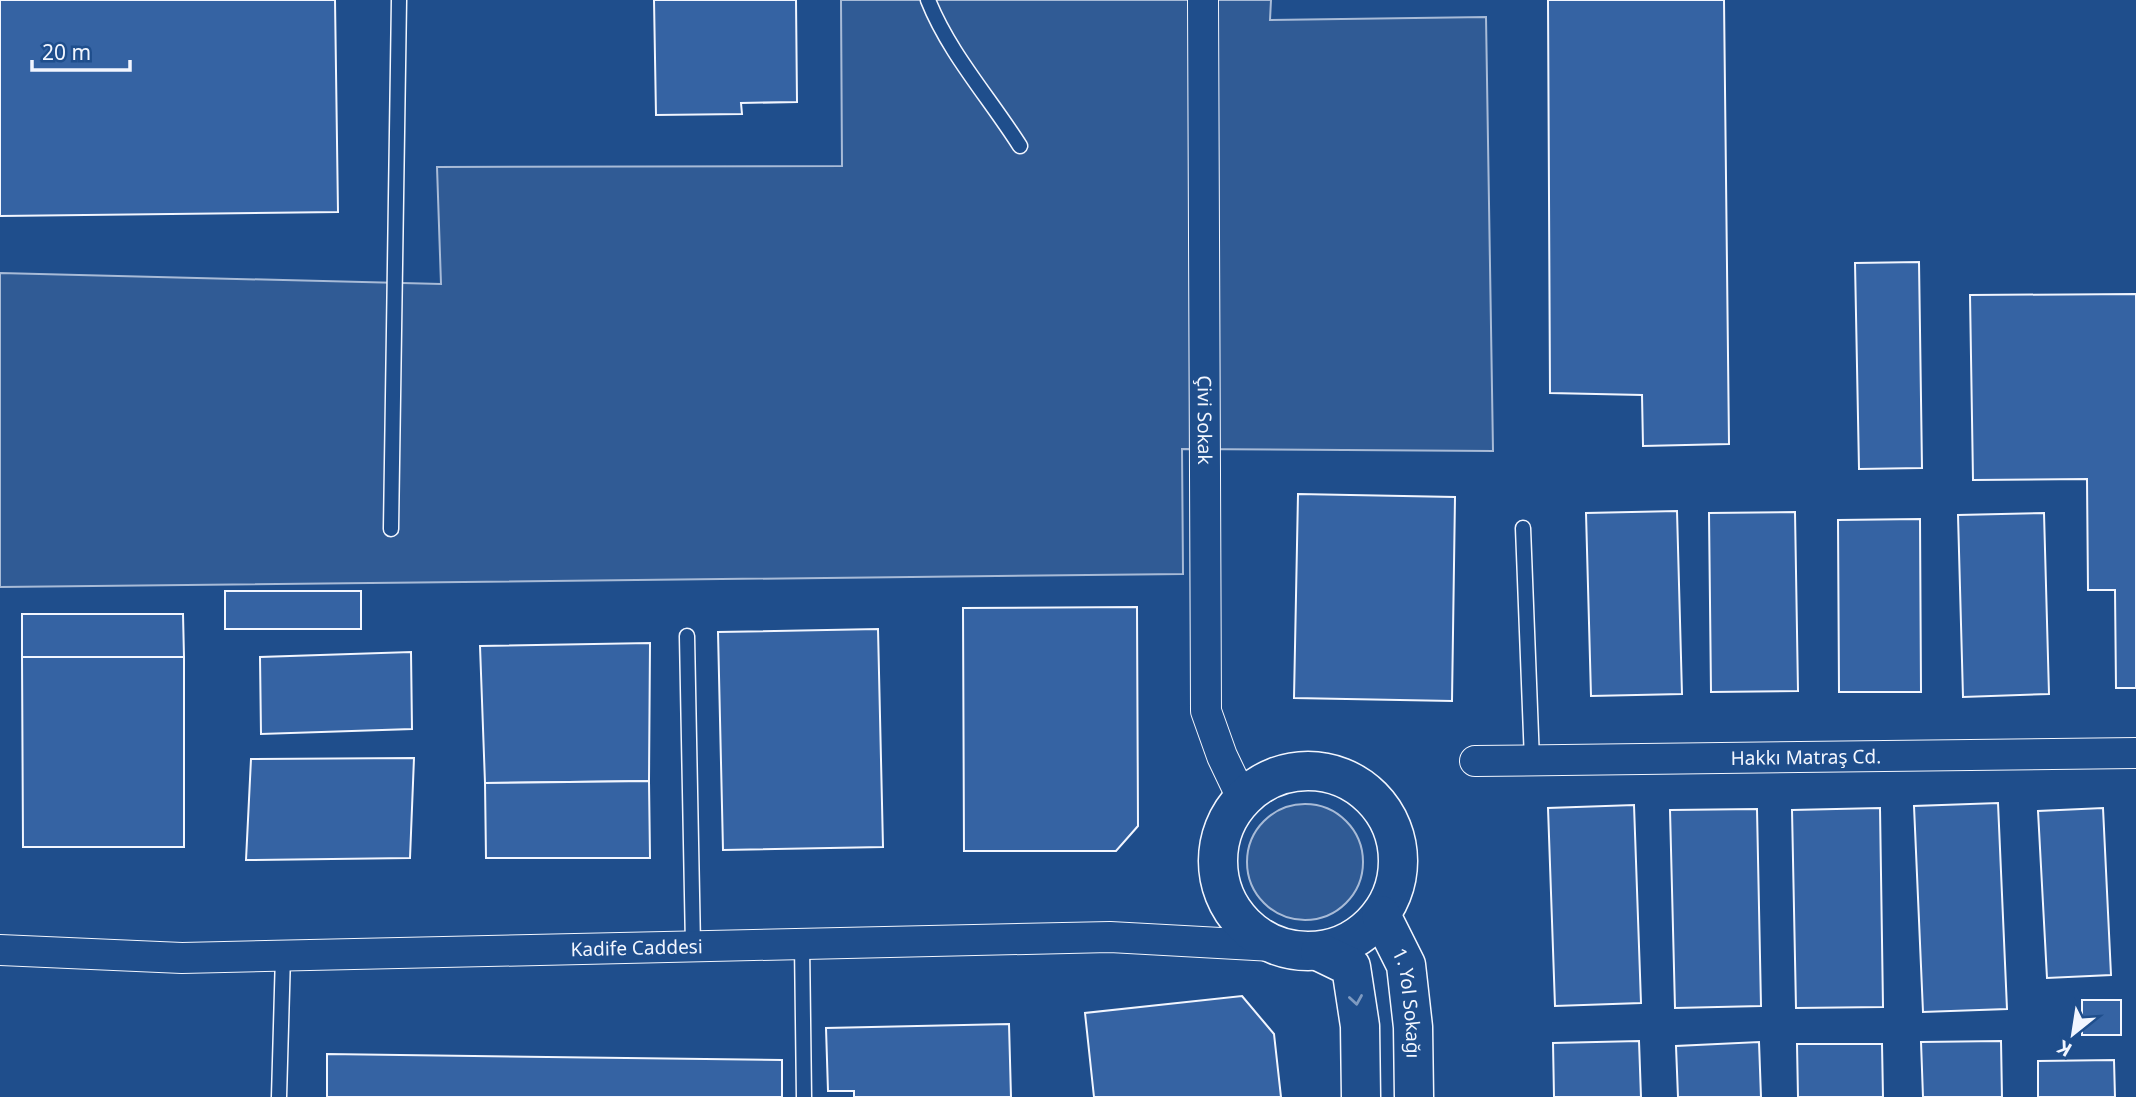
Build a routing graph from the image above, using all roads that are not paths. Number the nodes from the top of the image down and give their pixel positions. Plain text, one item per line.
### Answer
1 (399, 0) edge
2 (928, 0) edge
3 (1203, 0) edge
4 (1020, 146) dead end
5 (1523, 528) dead end
6 (391, 529) dead end
7 (687, 636) dead end
8 (2136, 753) edge
9 (1475, 761) dead end
10 (1532, 761) junction
11 (1242, 798) junction
12 (1381, 915) junction
13 (802, 944) junction
14 (692, 946) junction
15 (1273, 946) junction
16 (0, 950) edge
17 (1320, 952) junction
18 (283, 956) junction
19 (279, 1097) edge
20 (804, 1097) edge
21 (1361, 1097) edge
22 (1414, 1097) edge

1 - 6 lane
2 - 4 lane
3 - 11 street, Çivi Sokak
5 - 10 lane
7 - 14 lane
8 - 10 street, Hakkı Matraş Cd.
9 - 10 street, Hakkı Matraş Cd.
11 - 12 street
11 - 15 street
12 - 17 street
12 - 22 street, 1. Yol Sokağı
13 - 14 street, Kadife Caddesi
13 - 15 street, Kadife Caddesi
13 - 20 lane
14 - 18 street, Kadife Caddesi
15 - 17 street
16 - 18 street, Kadife Caddesi
17 -> 21 street
18 - 19 lane

